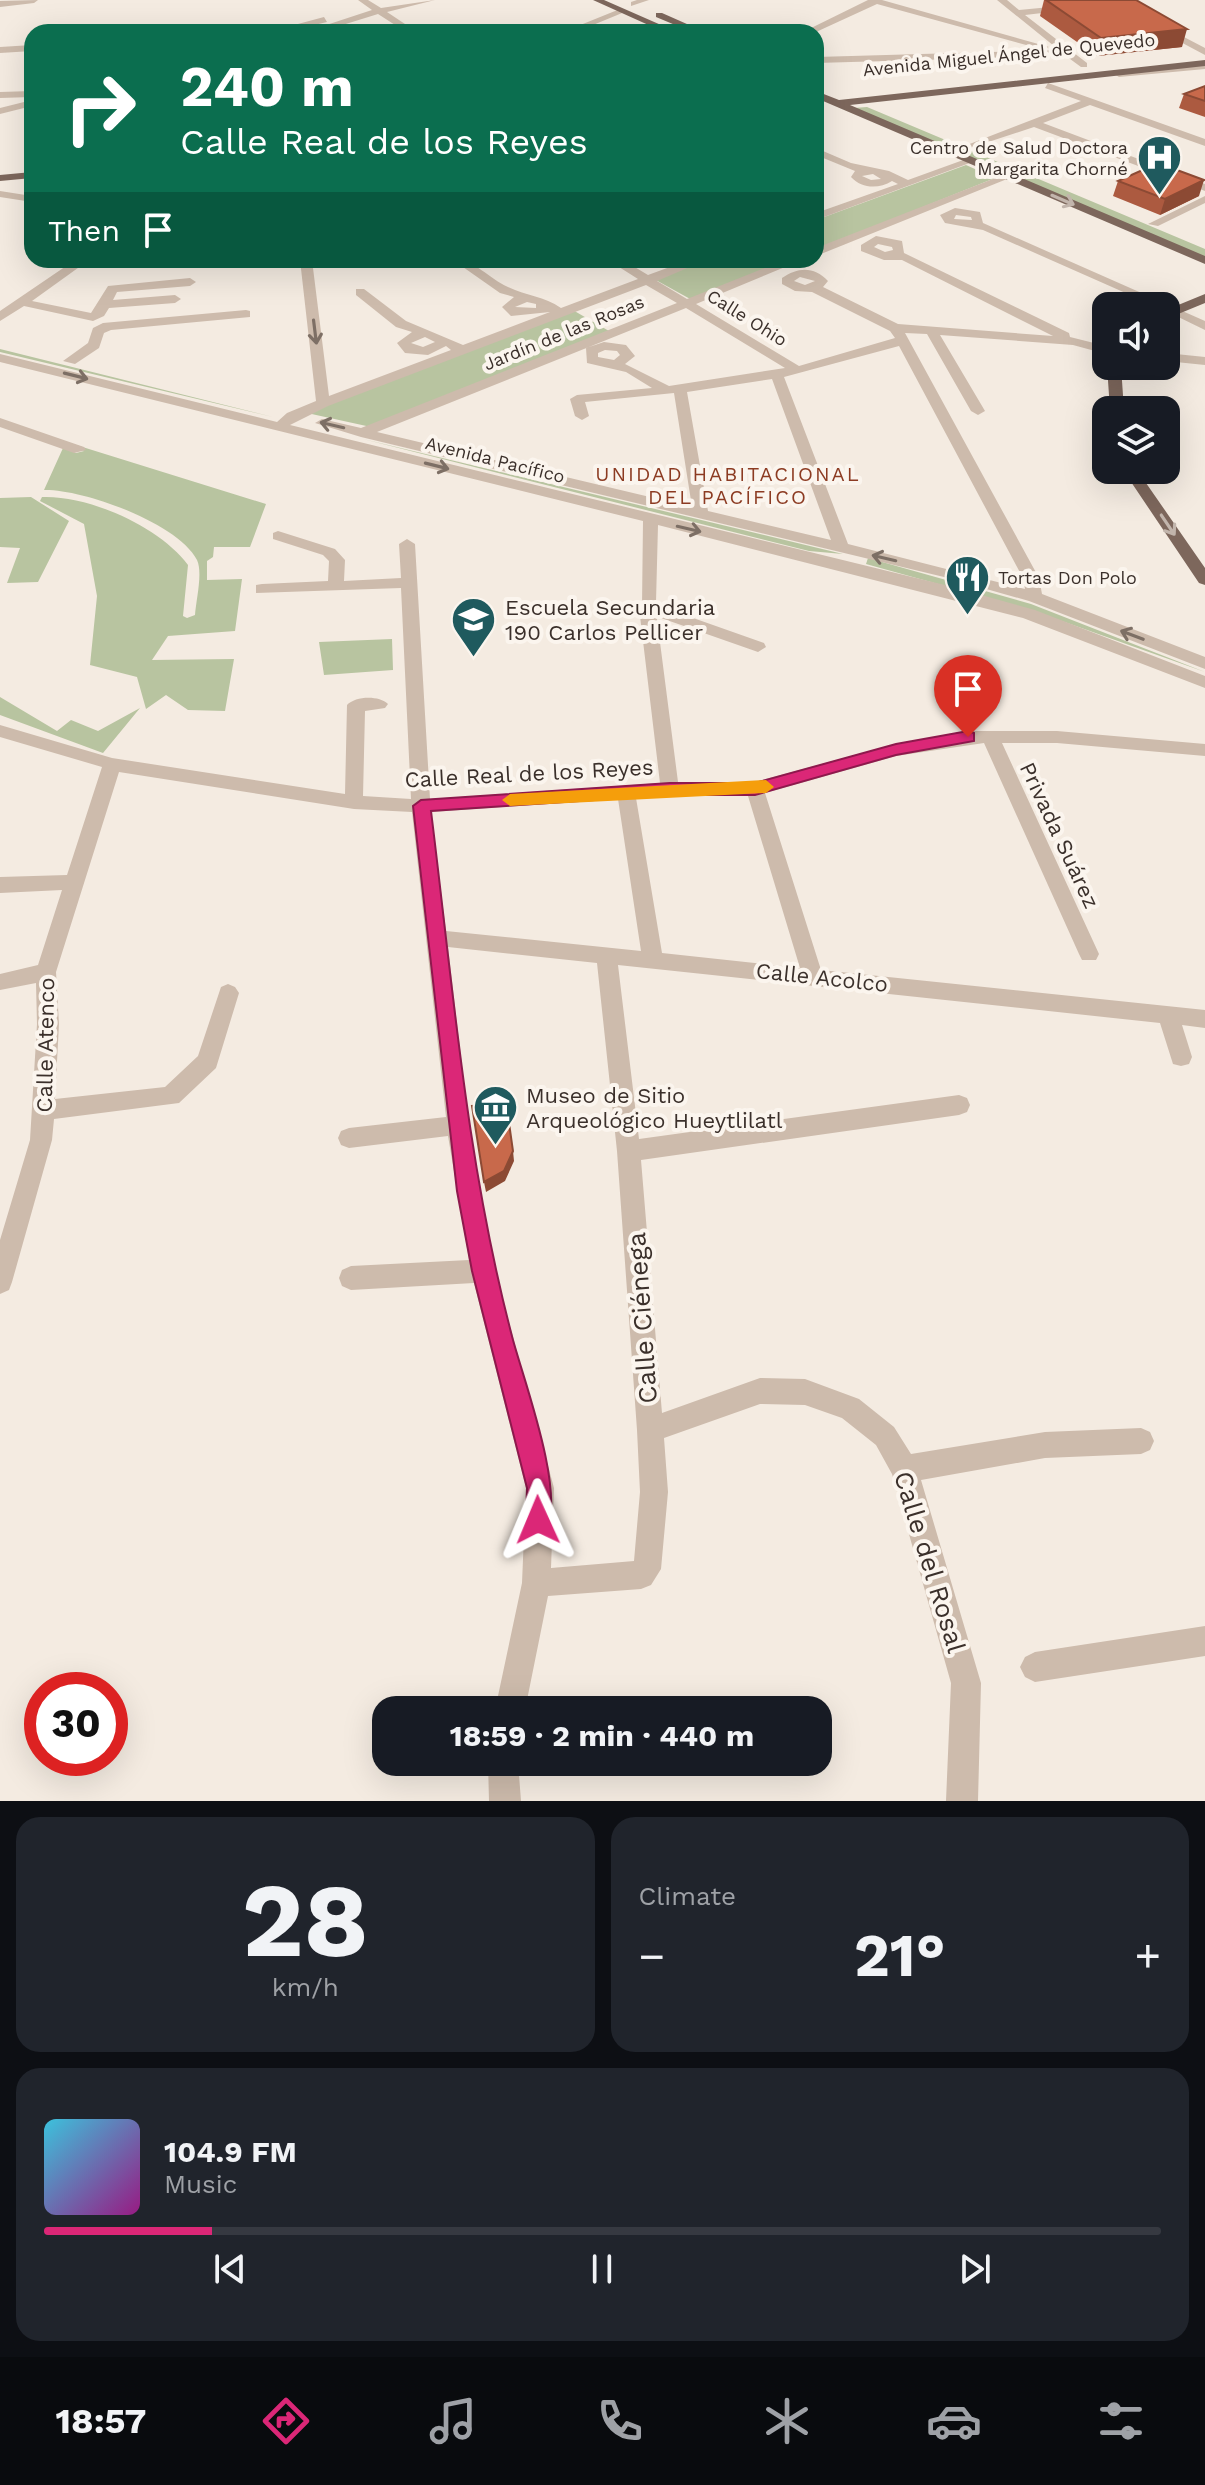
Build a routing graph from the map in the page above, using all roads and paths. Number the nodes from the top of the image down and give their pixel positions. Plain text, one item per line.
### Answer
1 (34, 0) edge
2 (362, 0) edge
3 (431, 0) edge
4 (597, 0) edge
5 (645, 0) edge
6 (1001, 0) edge
7 (875, 1) edge
8 (629, 2) edge
9 (0, 4) edge
10 (1073, 6) edge
11 (379, 11) junction
12 (623, 11) junction
13 (1016, 13) junction
14 (313, 24) edge
15 (336, 24) edge
16 (399, 24) edge
17 (589, 24) edge
18 (653, 24) edge
19 (681, 24) edge
20 (1154, 24) edge
21 (824, 25) edge
22 (24, 48) edge
23 (0, 50) edge
24 (1067, 53) junction
25 (1205, 58) edge
26 (824, 60) edge
27 (1084, 65) junction
28 (1048, 69) junction
29 (1180, 69) junction
30 (1107, 74) junction
31 (1205, 78) edge
32 (1048, 86) dead end
33 (24, 94) edge
34 (0, 95) edge
35 (849, 95) junction
36 (824, 97) edge
37 (824, 97) edge
38 (824, 97) edge
39 (824, 97) edge
40 (861, 101) junction
41 (1091, 101) junction
42 (24, 105) edge
43 (0, 111) edge
44 (1034, 123) junction
45 (1205, 143) edge
46 (971, 147) junction
47 (824, 156) edge
48 (970, 161) junction
49 (879, 172) junction
50 (856, 174) junction
51 (24, 176) edge
52 (1007, 177) junction
53 (0, 178) edge
54 (907, 184) junction
55 (24, 188) edge
56 (1205, 188) edge
57 (0, 192) edge
58 (885, 192) junction
59 (24, 197) edge
60 (1205, 199) edge
61 (946, 201) junction
62 (824, 208) edge
63 (925, 209) junction
64 (832, 211) junction
65 (824, 214) edge
66 (978, 219) junction
67 (949, 221) junction
68 (1154, 224) junction
69 (866, 232) junction
70 (847, 239) junction
71 (884, 240) junction
72 (1205, 245) edge
73 (865, 248) junction
74 (824, 249) edge
75 (902, 252) junction
76 (1205, 260) edge
77 (71, 268) edge
78 (307, 268) edge
79 (469, 268) edge
80 (627, 268) edge
81 (679, 268) edge
82 (776, 268) edge
83 (800, 268) edge
84 (768, 271) junction
85 (805, 272) junction
86 (647, 280) junction
87 (786, 281) junction
88 (190, 282) dead end
89 (820, 288) junction
90 (360, 292) dead end
91 (1130, 292) edge
92 (1205, 298) edge
93 (21, 302) junction
94 (510, 302) junction
95 (172, 303) dead end
96 (688, 303) junction
97 (1180, 306) edge
98 (100, 309) junction
99 (559, 313) junction
100 (246, 314) dead end
101 (1180, 315) edge
102 (0, 317) edge
103 (401, 324) junction
104 (529, 324) junction
105 (1205, 326) edge
106 (930, 329) junction
107 (899, 334) junction
108 (434, 335) junction
109 (599, 338) junction
110 (1074, 341) junction
111 (0, 344) edge
112 (408, 344) junction
113 (612, 346) junction
114 (1092, 346) edge
115 (576, 347) junction
116 (461, 350) junction
117 (590, 356) junction
118 (0, 358) edge
119 (1180, 358) edge
120 (70, 361) junction
121 (1205, 361) edge
122 (429, 362) junction
123 (628, 365) junction
124 (794, 368) junction
125 (776, 372) junction
126 (674, 390) junction
127 (323, 403) junction
128 (978, 411) dead end
129 (582, 416) dead end
130 (286, 421) junction
131 (0, 422) edge
132 (355, 438) junction
133 (79, 450) dead end
134 (1140, 484) edge
135 (701, 514) junction
136 (651, 520) junction
137 (278, 536) dead end
138 (407, 544) dead end
139 (848, 555) junction
140 (1205, 580) edge
141 (409, 583) junction
142 (336, 587) junction
143 (262, 589) dead end
144 (1035, 597) junction
145 (648, 609) junction
146 (758, 647) dead end
147 (1205, 663) edge
148 (1205, 682) edge
149 (379, 704) dead end
150 (0, 731) edge
151 (990, 736) junction
152 (1205, 750) edge
153 (112, 764) junction
154 (670, 789) junction
155 (755, 789) junction
156 (626, 792) junction
157 (354, 802) junction
158 (421, 806) junction
159 (75, 882) junction
160 (0, 885) edge
161 (438, 938) junction
162 (1089, 954) dead end
163 (606, 955) junction
164 (653, 960) junction
165 (46, 972) junction
166 (813, 977) junction
167 (0, 982) edge
168 (228, 993) dead end
169 (1168, 1015) junction
170 (1205, 1019) edge
171 (1181, 1057) dead end
172 (959, 1105) dead end
173 (45, 1110) junction
174 (458, 1125) junction
175 (349, 1138) dead end
176 (629, 1151) junction
177 (483, 1271) junction
178 (351, 1278) dead end
179 (0, 1282) edge
180 (650, 1430) junction
181 (1141, 1441) dead end
182 (904, 1469) junction
183 (536, 1583) junction
184 (1205, 1641) edge
185 (1035, 1667) dead end
186 (513, 1696) edge
187 (504, 1776) edge
188 (505, 1801) edge
189 (962, 1801) edge

1 - 9 street
2 - 11 street
3 - 11 street
4 - 12 main road
5 - 8 street
6 - 13 street
7 - 21 street
7 - 24 street
8 - 19 main road
10 - 13 street
11 - 14 street
11 - 15 street
11 - 16 street
12 - 17 street
12 - 18 main road
13 - 24 street
20 - 25 street
22 - 23 street
24 - 26 street
24 - 27 street
25 - 27 main road, Avenida Miguel Ángel de Quevedo
25 - 29 street, Avenida Miguel Ángel de Quevedo
25 - 30 main road, Avenida Miguel Ángel de Quevedo
27 - 28 main road, Avenida Miguel Ángel de Quevedo
28 - 35 main road
28 - 36 main road, Avenida Miguel Ángel de Quevedo
29 - 30 street, Avenida Miguel Ángel de Quevedo
29 - 31 street
30 - 40 main road, Avenida Miguel Ángel de Quevedo
32 - 41 street
33 - 34 street
35 - 37 main road
35 - 40 main road
38 - 40 main road, Avenida Miguel Ángel de Quevedo
39 - 48 main road
40 - 46 main road
41 - 44 street
41 - 45 street
42 - 43 street
44 - 46 street
44 - 56 street
46 - 68 main road
47 - 50 street
48 - 52 main road
48 - 54 street
49 - 50 street
49 - 50 street
49 - 54 street
50 - 58 street
51 - 53 main road
52 - 61 street
52 -> 76 main road
54 - 58 street
55 - 57 main road
57 - 59 street
58 - 64 street
60 - 68 street
61 - 63 street
61 - 66 street
62 - 64 street
63 - 67 street
63 - 69 street
64 - 65 street
66 - 67 street
66 - 67 street
66 - 91 street
68 - 72 main road
69 - 70 street
69 - 71 street
70 - 73 street
70 - 74 street
71 - 73 street
71 - 75 street
73 - 75 street
75 - 110 street
77 - 93 street
78 -> 127 street
79 - 94 street
80 - 86 street, Calle Ohio
81 - 86 street, Jardín de las Rosas
82 - 84 street, Jardín de las Rosas
83 - 85 street
84 - 87 street
84 - 96 street, Jardín de las Rosas
85 - 87 street
85 - 89 street
86 - 96 street, Calle Ohio
86 - 99 street, Jardín de las Rosas
87 - 89 street
88 - 98 street
89 - 107 street
90 - 103 street
92 - 97 main road
93 - 98 street
93 - 102 street
94 - 99 street
94 - 104 street
95 - 98 street
96 - 109 street, Jardín de las Rosas
96 - 124 street, Calle Ohio
99 - 104 street, Jardín de las Rosas
100 - 120 street
101 - 105 street
103 - 108 street
103 - 112 street
104 - 116 street, Jardín de las Rosas
106 - 107 street
106 - 110 street
106 - 128 street
107 - 124 street, Calle Ohio
107 - 144 street
108 - 112 street
108 - 116 street
109 - 113 street
109 - 115 street, Jardín de las Rosas
110 - 114 street
111 - 120 street, Avenida Pacífico
112 - 122 street
113 - 117 street
113 - 123 street
115 - 117 street
115 - 132 street, Jardín de las Rosas
116 - 122 street, Jardín de las Rosas
117 - 123 street
118 -> 130 street, Avenida Pacífico
119 - 121 street
120 - 130 street, Avenida Pacífico
122 - 127 street, Jardín de las Rosas
123 - 126 street
124 - 125 street
125 - 126 street
125 - 139 street
126 - 129 street
126 - 135 street
127 - 130 street, Jardín de las Rosas
130 - 132 street, Avenida Pacífico
131 - 133 street
132 - 135 street, Avenida Pacífico
132 -> 136 street, Avenida Pacífico
134 -> 140 main road
135 - 139 street, Avenida Pacífico
136 -> 139 street, Avenida Pacífico
136 - 145 street
137 - 142 street
138 - 141 street
144 -> 139 street, Avenida Pacífico
139 - 148 street, Avenida Pacífico
141 - 142 street
141 - 158 street
142 - 143 street
147 -> 144 street, Avenida Pacífico
145 - 146 street
145 - 154 street
149 - 157 street
150 - 153 street, Calle Real de los Reyes
151 - 152 street, Calle Real de los Reyes
151 - 155 street, Calle Real de los Reyes
151 - 162 street, Privada Suárez
153 - 157 street, Calle Real de los Reyes
153 - 159 street, Calle Atenco
154 - 155 street, Calle Real de los Reyes
154 - 156 street, Calle Real de los Reyes
155 - 166 street
156 - 158 street, Calle Real de los Reyes
156 - 164 street
157 - 158 street, Calle Real de los Reyes
158 - 161 street
159 - 160 street
159 - 165 street, Calle Atenco
161 - 163 street, Calle Acolco
161 - 174 street
163 - 164 street, Calle Acolco
163 - 176 street, Calle Ciénega
164 - 166 street, Calle Acolco
165 - 167 street
165 - 173 street, Calle Atenco
166 - 169 street, Calle Acolco
168 - 173 street
169 - 170 street, Calle Acolco
169 - 171 street
172 - 176 street
173 - 179 street, Calle Atenco
174 - 175 street
174 - 177 street
176 - 180 street, Calle Ciénega
177 - 178 street
177 - 183 street
180 - 182 street, Calle del Rosal
180 - 183 street, Calle Ciénega
181 - 182 street
182 - 189 street, Calle del Rosal
183 - 186 street
184 - 185 street
187 - 188 street

